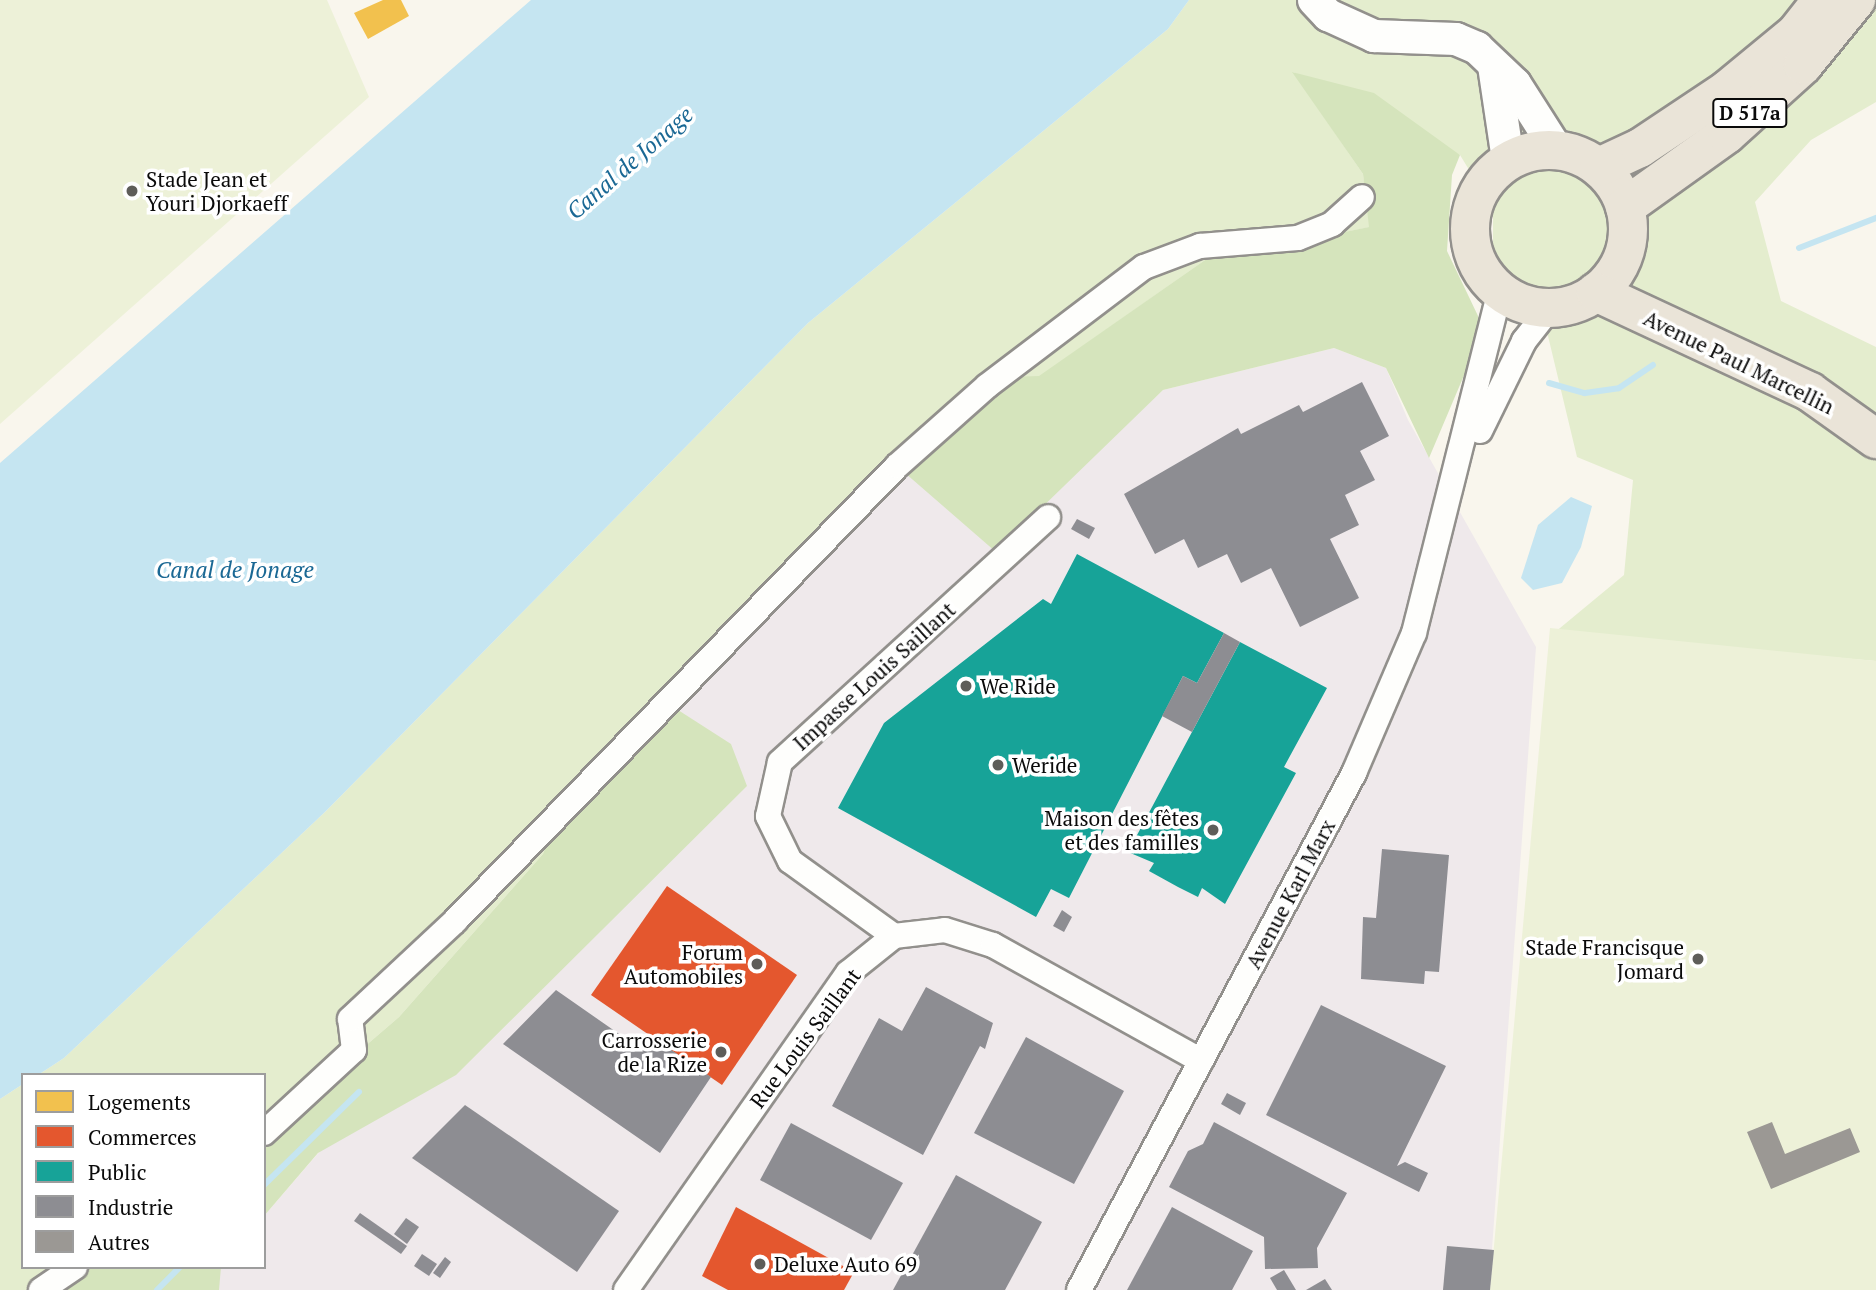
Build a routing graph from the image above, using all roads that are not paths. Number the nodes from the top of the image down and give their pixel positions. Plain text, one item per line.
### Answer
1 (1314, 0) edge
2 (1822, 0) edge
3 (1856, 0) edge
4 (1493, 61) junction
5 (1557, 150) junction
6 (1508, 160) junction
7 (1599, 167) junction
8 (1362, 197) dead end
9 (1625, 207) junction
10 (1500, 291) junction
11 (1596, 292) junction
12 (1550, 307) junction
13 (1876, 439) edge
14 (1456, 479) junction
15 (1048, 517) dead end
16 (894, 936) junction
17 (1201, 1061) junction
18 (266, 1131) edge
19 (72, 1269) edge
20 (41, 1290) edge
21 (626, 1290) edge
22 (1079, 1290) edge

1 - 4 street
2 - 7 main road, D 517a
3 - 9 main road, D 517a
4 - 5 street
4 - 6 street
5 - 6 main road
5 - 7 main road
6 - 10 main road
7 - 9 main road
8 - 18 street
9 - 11 main road
10 - 12 main road
10 - 14 street, Avenue Karl Marx
11 - 12 main road
11 - 13 main road, Avenue Paul Marcellin
12 - 14 street, Avenue Karl Marx
14 - 17 street, Avenue Karl Marx
15 - 16 street, Impasse Louis Saillant
16 - 17 street
16 - 21 street, Rue Louis Saillant
17 - 22 street, Avenue Karl Marx
19 - 20 street

